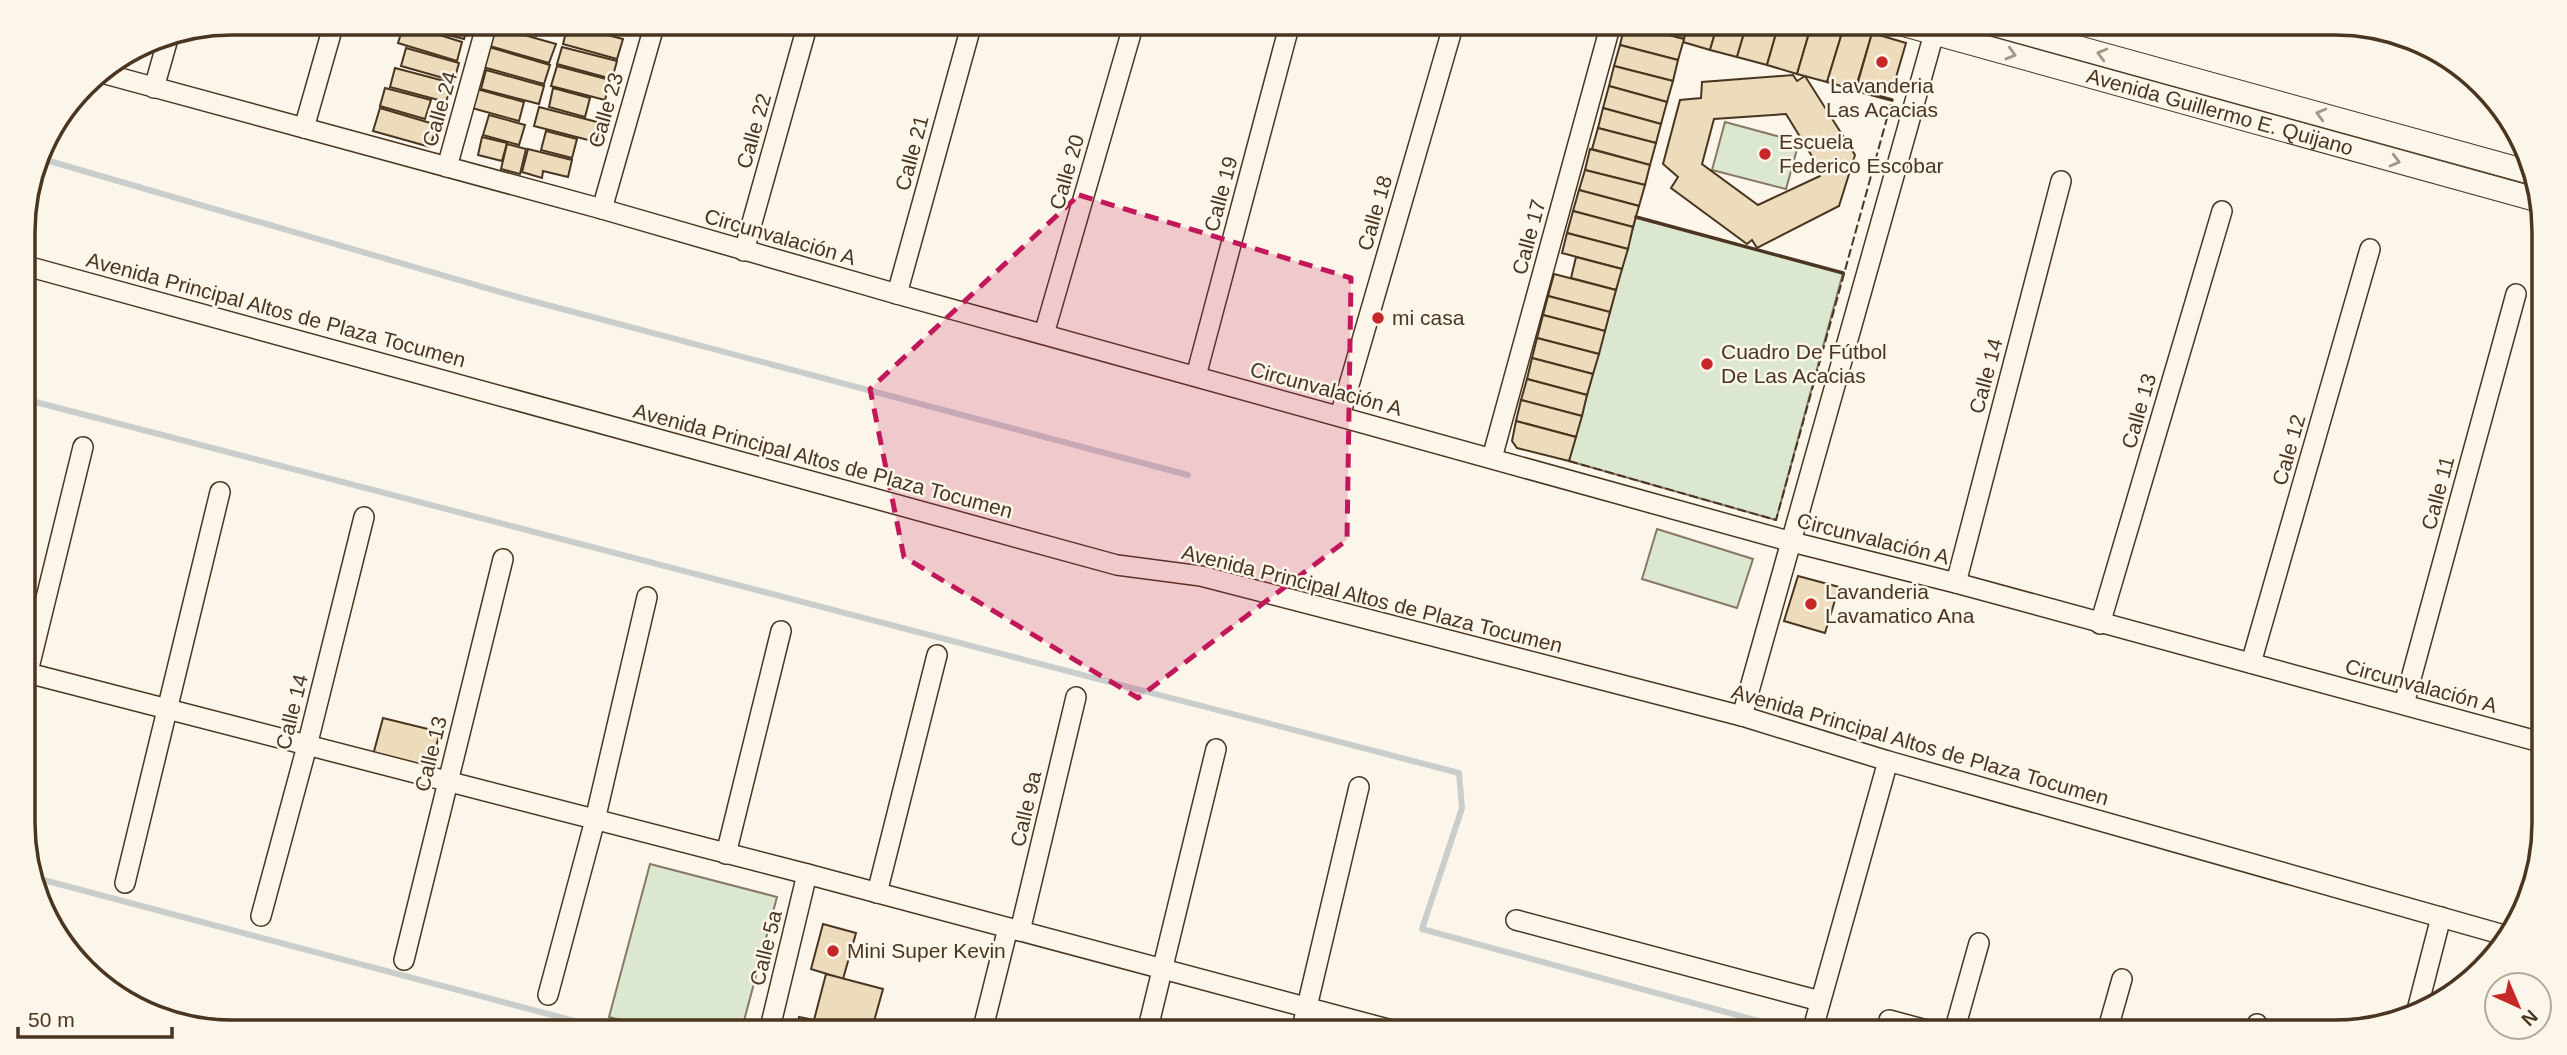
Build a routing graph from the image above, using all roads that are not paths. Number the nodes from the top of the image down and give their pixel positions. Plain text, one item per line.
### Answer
1 (331, 35) edge
2 (484, 35) edge
3 (652, 35) edge
4 (805, 35) edge
5 (969, 35) edge
6 (1131, 35) edge
7 (1287, 35) edge
8 (1451, 35) edge
9 (1608, 35) edge
10 (1934, 35) edge
11 (1959, 35) edge
12 (2033, 35) edge
13 (166, 46) edge
14 (112, 76) edge
15 (2193, 79) junction
16 (153, 89) junction
17 (2187, 103) junction
18 (304, 128) junction
19 (447, 167) junction
20 (2521, 170) edge
21 (2061, 181) dead end
22 (2528, 197) edge
23 (602, 209) junction
24 (2222, 211) dead end
25 (2370, 249) dead end
26 (744, 251) junction
27 (35, 268) edge
28 (897, 294) junction
29 (2516, 294) dead end
30 (1044, 334) junction
31 (1196, 376) junction
32 (1340, 416) junction
33 (83, 447) dead end
34 (1492, 458) junction
35 (220, 492) dead end
36 (364, 517) dead end
37 (1792, 542) junction
38 (503, 559) dead end
39 (1956, 583) junction
40 (647, 597) dead end
41 (2100, 624) junction
42 (781, 631) dead end
43 (35, 638) edge
44 (937, 655) dead end
45 (2252, 663) junction
46 (35, 680) edge
47 (1076, 697) dead end
48 (2404, 704) junction
49 (168, 709) junction
50 (1742, 716) junction
51 (2532, 740) edge
52 (307, 746) junction
53 (1216, 749) dead end
54 (1888, 761) junction
55 (447, 781) junction
56 (1359, 787) dead end
57 (595, 820) junction
58 (726, 854) junction
59 (807, 874) junction
60 (125, 883) dead end
61 (877, 893) junction
62 (261, 916) dead end
63 (2441, 917) junction
64 (1516, 920) dead end
65 (1014, 930) junction
66 (2498, 933) edge
67 (1979, 943) dead end
68 (404, 960) dead end
69 (1163, 969) junction
70 (2122, 979) dead end
71 (548, 995) dead end
72 (1820, 1001) junction
73 (2419, 1001) edge
74 (1308, 1008) junction
75 (772, 1020) edge
76 (986, 1020) edge
77 (1150, 1020) edge
78 (1304, 1020) edge
79 (1354, 1020) edge
80 (1815, 1020) edge
81 (1957, 1020) edge
82 (2110, 1020) edge

1 - 18 street
2 - 19 street, Calle 24
3 - 23 street, Calle 23
4 - 26 street, Calle 22
5 - 28 street, Calle 21
6 - 30 street, Calle 20
7 - 31 street, Calle 19
8 - 32 street, Calle 18
9 - 34 street, Calle 17
10 - 37 street
11 -> 17 street, Avenida Guillermo E. Quijano
15 -> 12 street, Avenida Guillermo E. Quijano
13 - 16 street
14 - 16 street, Circunvalación A
15 - 17 street
20 -> 15 street, Avenida Guillermo E. Quijano
16 - 18 street, Circunvalación A
17 -> 22 street, Avenida Guillermo E. Quijano
18 - 19 street, Circunvalación A
19 - 23 street, Circunvalación A
21 - 39 street, Calle 14
23 - 26 street, Circunvalación A
24 - 41 street, Calle 13
25 - 45 street, Cale 12
26 - 28 street, Circunvalación A
27 - 50 street, Avenida Principal Altos de Plaza Tocumen
28 - 30 street, Circunvalación A
29 - 48 street, Calle 11
30 - 31 street, Circunvalación A
31 - 32 street, Circunvalación A
32 - 34 street, Circunvalación A
33 - 43 street
34 - 37 street, Circunvalación A
35 - 49 street
36 - 52 street, Calle 14
37 - 39 street, Circunvalación A
37 - 50 street
38 - 55 street, Calle 13
39 - 41 street, Circunvalación A
40 - 57 street
41 - 45 street, Circunvalación A
42 - 58 street
44 - 61 street
45 - 48 street, Circunvalación A
46 - 49 street
47 - 65 street, Calle 9a
48 - 51 street, Circunvalación A
49 - 52 street
49 - 60 street
50 - 54 street, Avenida Principal Altos de Plaza Tocumen
52 - 55 street
52 - 62 street, Calle 14
53 - 69 street
54 - 63 street, Avenida Principal Altos de Plaza Tocumen
54 - 72 street
55 - 57 street
55 - 68 street, Calle 13
56 - 74 street
57 - 58 street
57 - 71 street
58 - 59 street
59 - 61 street
59 - 75 street, Calle 5a
61 - 65 street
63 - 66 street, Avenida Principal Altos de Plaza Tocumen
63 - 73 street
64 - 72 street
65 - 69 street
65 - 76 street, Calle 9a
67 - 81 street
69 - 74 street
69 - 77 street
70 - 82 street
72 - 80 street
74 - 78 street
74 - 79 street

